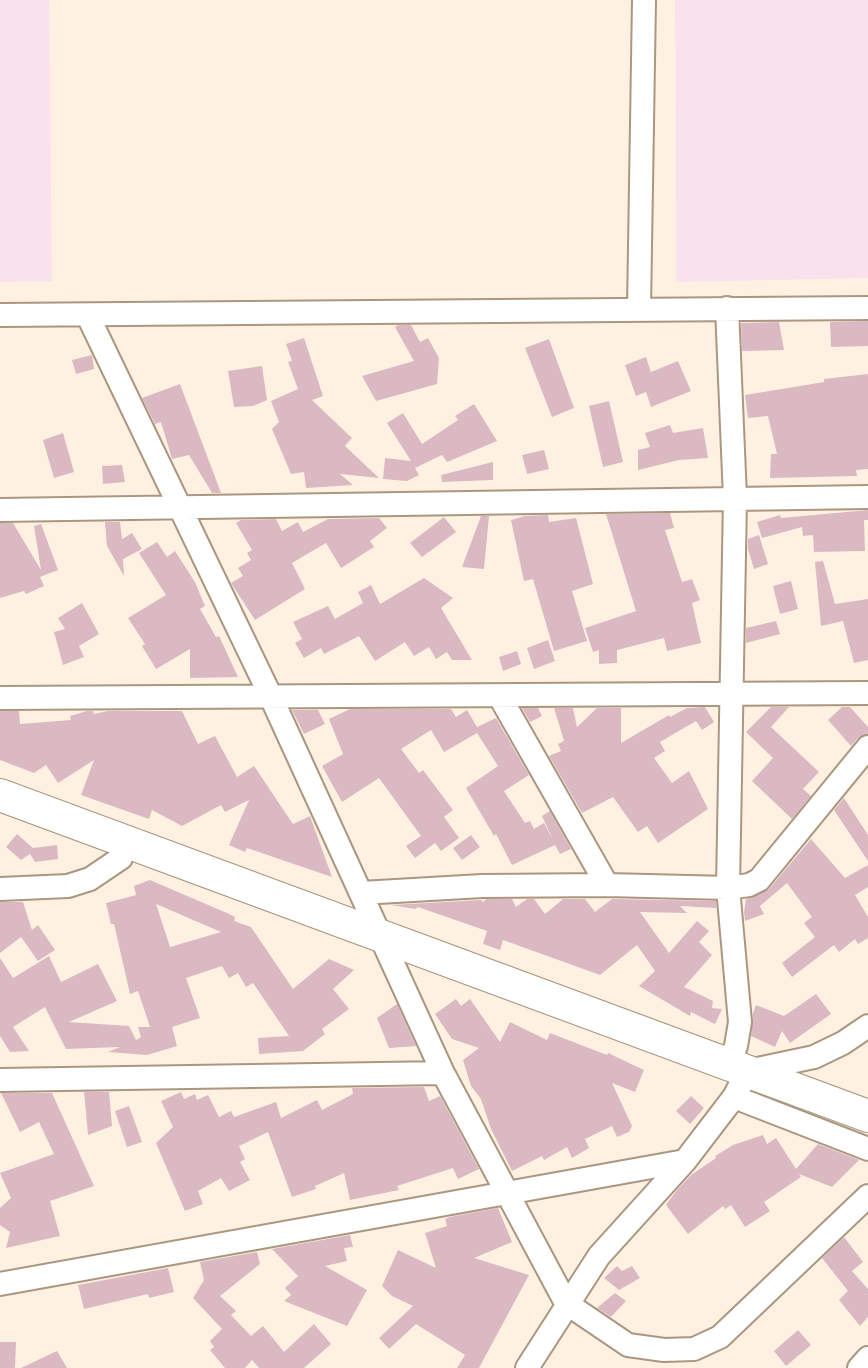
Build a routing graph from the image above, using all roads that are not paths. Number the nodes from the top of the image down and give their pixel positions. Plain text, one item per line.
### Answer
1 (644, 0) edge
2 (727, 308) junction
3 (868, 308) edge
4 (639, 309) junction
5 (0, 315) edge
6 (88, 315) junction
7 (868, 497) edge
8 (735, 498) junction
9 (181, 507) junction
10 (0, 510) edge
11 (868, 693) edge
12 (733, 696) junction
13 (271, 697) junction
14 (500, 697) junction
15 (0, 698) edge
16 (868, 747) edge
17 (0, 795) edge
18 (0, 813) edge
19 (121, 858) junction
20 (607, 885) junction
21 (728, 888) junction
22 (0, 889) edge
23 (361, 893) junction
24 (386, 947) junction
25 (868, 1026) edge
26 (443, 1073) junction
27 (0, 1080) edge
28 (738, 1080) junction
29 (868, 1116) edge
30 (868, 1134) edge
31 (868, 1149) edge
32 (685, 1161) junction
33 (507, 1195) junction
34 (868, 1196) edge
35 (0, 1284) edge
36 (566, 1303) junction
37 (868, 1358) edge
38 (527, 1368) edge
39 (859, 1368) edge

1 - 4 street
2 - 3 street
2 - 4 street
2 - 8 street
4 - 6 street
5 - 6 street
6 - 9 street
7 - 8 street
8 - 9 street
8 - 12 street
9 - 10 street
9 - 13 street
11 - 12 street
12 - 14 street
12 - 21 street
13 - 14 street
13 - 15 street
13 - 23 street
14 - 20 street
16 - 21 street
17 - 24 street
18 - 19 street
19 - 22 street
19 - 24 street
20 - 21 street
20 - 23 street
21 - 28 street
23 - 24 street
24 - 26 street
24 - 28 street
25 - 28 street
26 - 27 street
26 - 33 street
28 - 29 street
28 - 30 street
28 - 31 street
28 - 32 street
32 - 33 street
32 - 36 street
33 - 35 street
33 - 36 street
34 - 36 street
36 - 38 street
37 - 39 street

